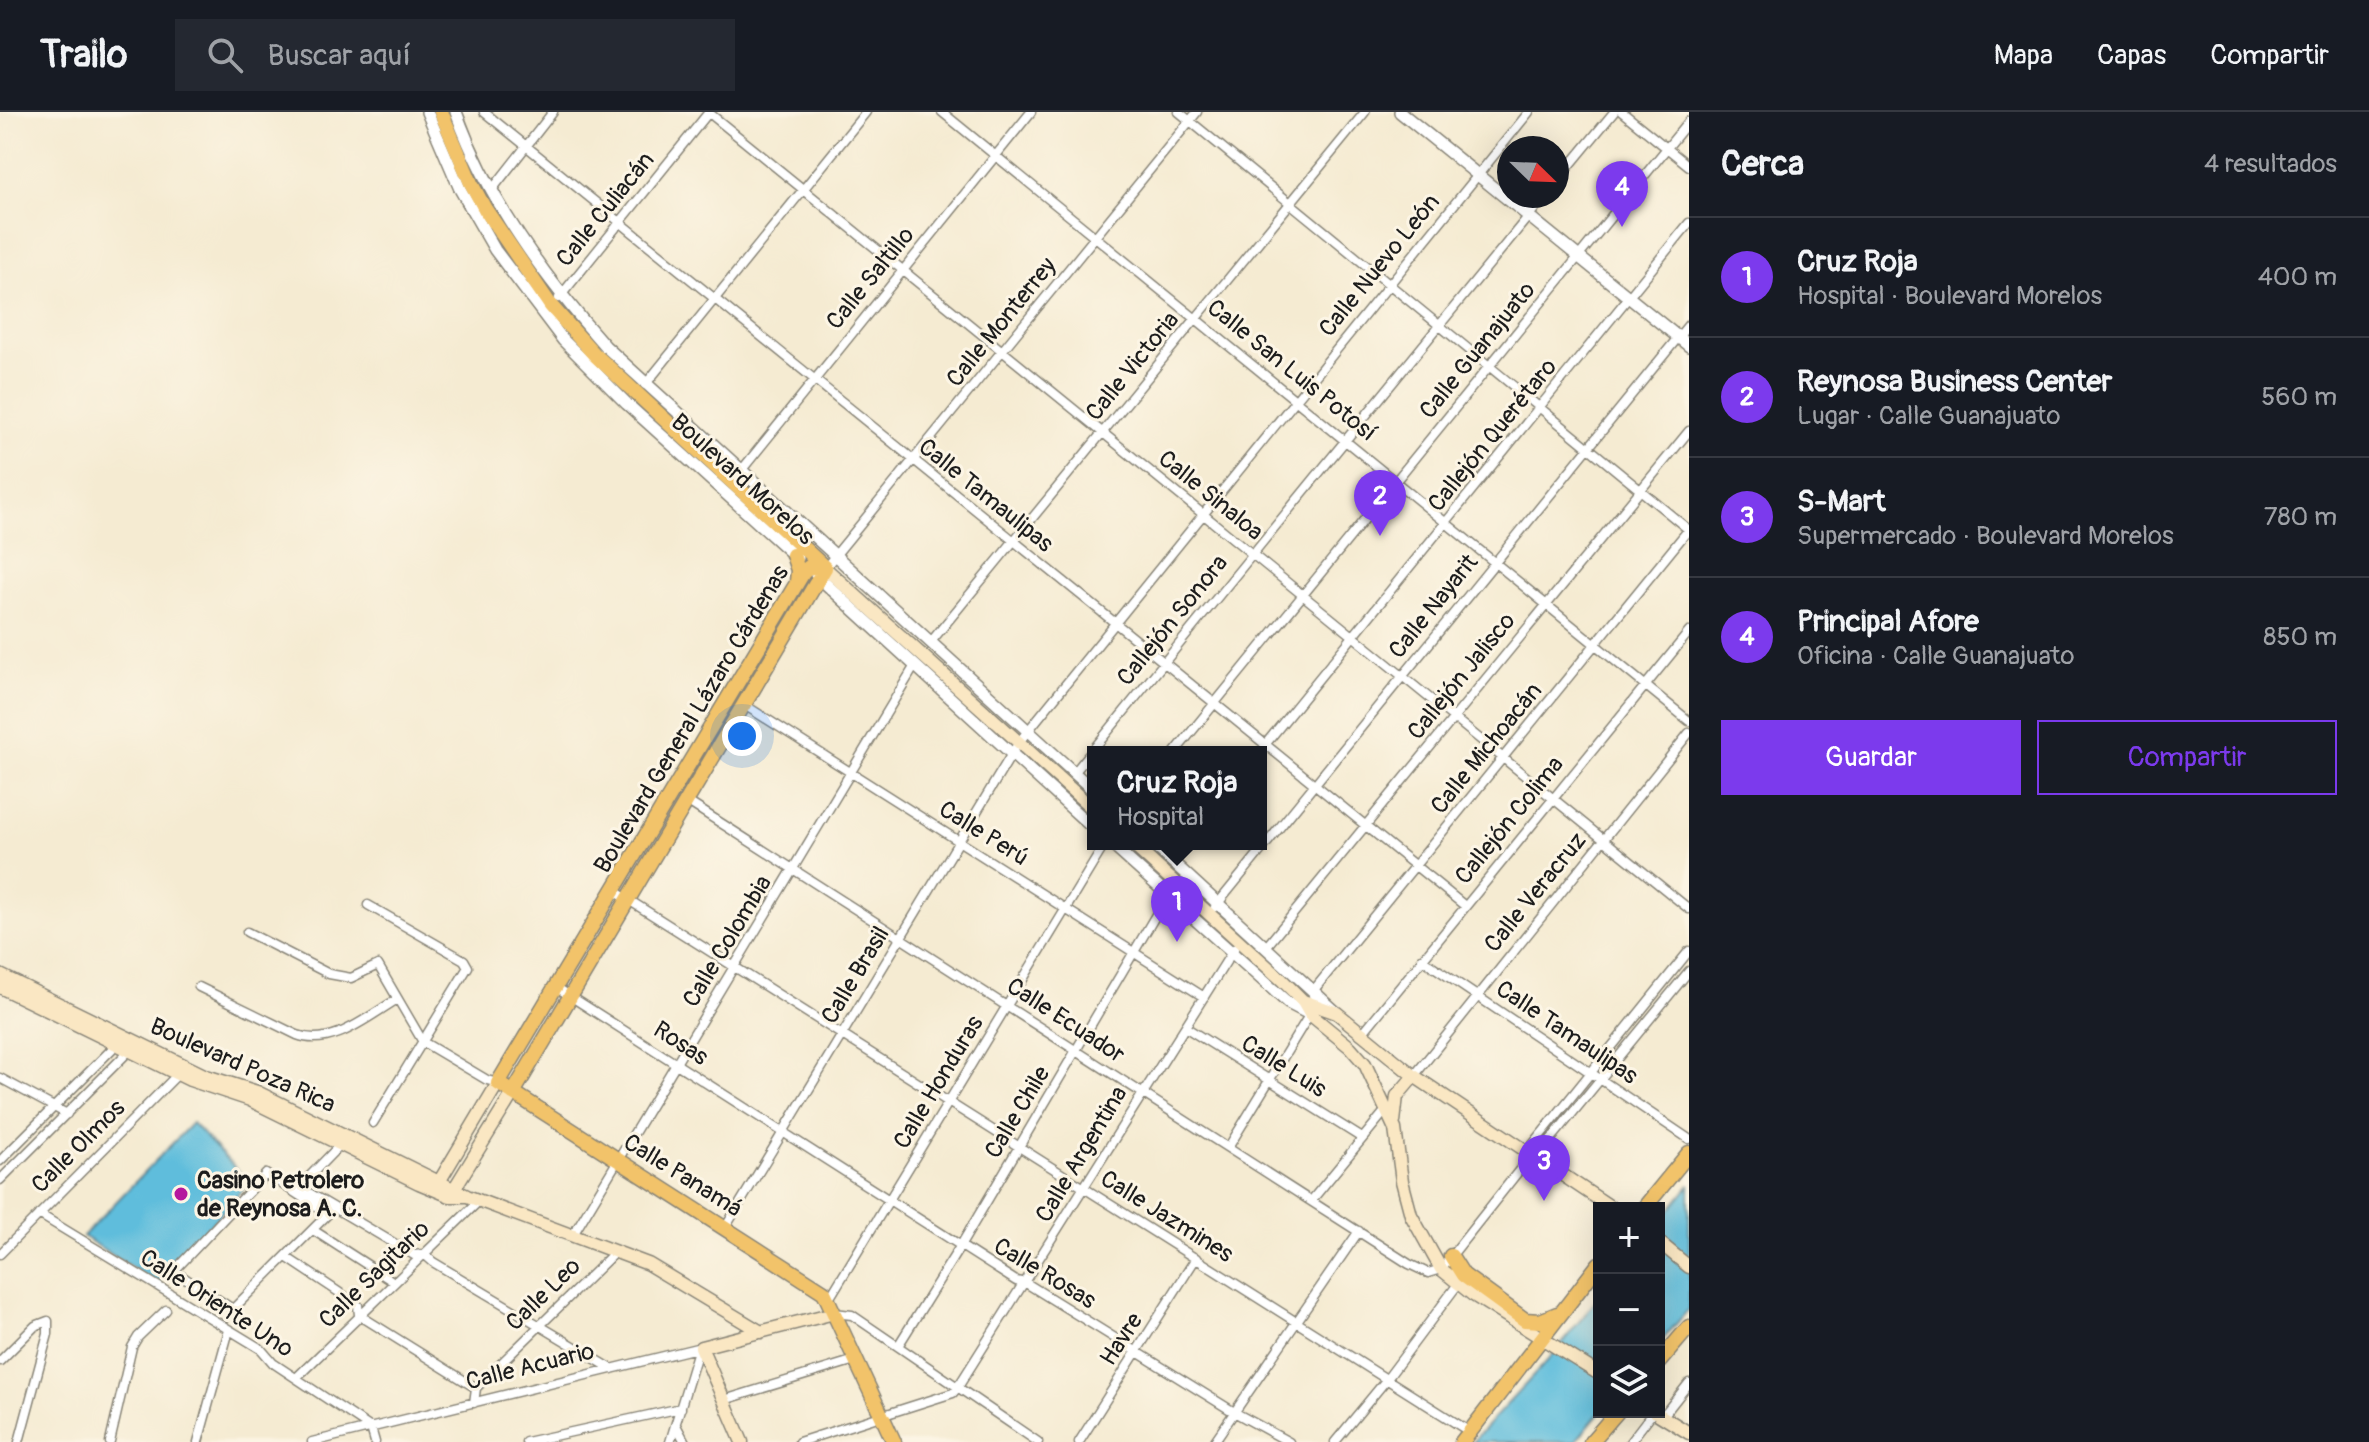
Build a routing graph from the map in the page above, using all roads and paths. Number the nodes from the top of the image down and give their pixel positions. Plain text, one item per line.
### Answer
1 (427, 112) edge
2 (441, 112) edge
3 (456, 112) edge
4 (484, 112) edge
5 (553, 112) edge
6 (709, 112) edge
7 (866, 112) edge
8 (942, 112) edge
9 (1031, 112) edge
10 (1179, 112) edge
11 (1197, 112) edge
12 (1365, 112) edge
13 (1400, 112) edge
14 (1529, 112) edge
15 (1614, 112) edge
16 (1622, 112) edge
17 (1189, 121) junction
18 (1689, 121) edge
19 (526, 145) junction
20 (1667, 148) junction
21 (996, 156) junction
22 (1569, 166) edge
23 (1689, 166) edge
24 (1478, 175) junction
25 (803, 189) junction
26 (491, 192) junction
27 (1289, 202) junction
28 (1535, 208) edge
29 (1528, 216) junction
30 (620, 222) junction
31 (1689, 223) edge
32 (1096, 236) junction
33 (500, 246) junction
34 (1579, 257) junction
35 (902, 270) junction
36 (1389, 285) junction
37 (562, 295) junction
38 (713, 298) junction
39 (1629, 298) junction
40 (551, 306) junction
41 (1197, 318) junction
42 (1689, 324) edge
43 (1438, 325) junction
44 (568, 335) junction
45 (1678, 338) junction
46 (1689, 346) edge
47 (1002, 352) junction
48 (1488, 367) junction
49 (813, 380) junction
50 (642, 390) junction
51 (1296, 399) junction
52 (1540, 408) junction
53 (1689, 431) edge
54 (1103, 434) junction
55 (1346, 440) junction
56 (1589, 447) junction
57 (913, 462) junction
58 (710, 470) junction
59 (736, 477) junction
60 (1396, 481) junction
61 (1641, 490) junction
62 (1202, 514) junction
63 (1446, 522) junction
64 (1689, 530) edge
65 (1013, 543) junction
66 (793, 555) junction
67 (1252, 555) junction
68 (1495, 561) junction
69 (821, 567) junction
70 (797, 583) junction
71 (1302, 596) junction
72 (1547, 604) junction
73 (1114, 624) junction
74 (1689, 632) edge
75 (1353, 637) junction
76 (930, 643) junction
77 (1596, 644) junction
78 (1163, 663) junction
79 (748, 665) junction
80 (914, 667) junction
81 (1402, 676) junction
82 (1646, 685) junction
83 (744, 702) junction
84 (1214, 705) junction
85 (1453, 718) junction
86 (1689, 721) edge
87 (1028, 730) junction
88 (1689, 733) edge
89 (1019, 742) junction
90 (1096, 746) edge
91 (1180, 746) edge
92 (1264, 746) joint
93 (1267, 748) edge
94 (1011, 755) junction
95 (1087, 757) edge
96 (1503, 758) junction
97 (851, 772) junction
98 (1074, 773) junction
99 (1087, 785) edge
100 (1313, 785) junction
101 (672, 792) junction
102 (1553, 799) junction
103 (685, 801) junction
104 (1087, 804) edge
105 (1087, 823) edge
106 (1364, 826) junction
107 (1603, 839) junction
108 (958, 840) junction
109 (1267, 843) edge
110 (1101, 850) edge
111 (1117, 850) edge
112 (1139, 850) edge
113 (1160, 850) edge
114 (1261, 850) edge
115 (1415, 867) junction
116 (793, 870) junction
117 (613, 890) junction
118 (1167, 896) junction
119 (627, 899) junction
120 (1218, 904) junction
121 (368, 905) dead end
122 (1465, 906) junction
123 (1066, 909) junction
124 (1689, 909) edge
125 (1209, 915) junction
126 (247, 932) dead end
127 (900, 938) junction
128 (1266, 947) junction
129 (1235, 948) junction
130 (1689, 951) edge
131 (1135, 952) junction
132 (1422, 959) junction
133 (735, 967) junction
134 (1689, 971) edge
135 (0, 975) edge
136 (0, 987) edge
137 (199, 987) dead end
138 (556, 987) junction
139 (569, 996) junction
140 (1477, 996) junction
141 (1204, 997) junction
142 (396, 1000) junction
143 (1310, 1003) junction
144 (1007, 1006) junction
145 (1185, 1027) junction
146 (1361, 1035) junction
147 (842, 1036) junction
148 (423, 1042) junction
149 (126, 1044) junction
150 (1076, 1051) junction
151 (677, 1064) junction
152 (180, 1070) junction
153 (1591, 1073) junction
154 (1414, 1076) junction
155 (0, 1078) edge
156 (1601, 1079) junction
157 (1270, 1081) junction
158 (498, 1083) junction
159 (1142, 1092) junction
160 (513, 1093) junction
161 (948, 1103) junction
162 (55, 1107) junction
163 (1386, 1110) junction
164 (67, 1114) junction
165 (373, 1123) dead end
166 (1395, 1129) junction
167 (784, 1133) junction
168 (1362, 1138) junction
169 (1689, 1139) edge
170 (340, 1145) junction
171 (1019, 1147) junction
172 (1228, 1148) junction
173 (1689, 1153) edge
174 (1529, 1158) junction
175 (0, 1161) edge
176 (619, 1161) junction
177 (0, 1180) edge
178 (437, 1186) junction
179 (1085, 1188) junction
180 (452, 1192) junction
181 (474, 1198) junction
182 (890, 1199) junction
183 (1311, 1201) junction
184 (1602, 1202) edge
185 (1649, 1202) edge
186 (39, 1214) junction
187 (725, 1228) junction
188 (313, 1230) junction
189 (1359, 1231) junction
190 (573, 1235) junction
191 (961, 1245) junction
192 (1665, 1247) edge
193 (2, 1248) edge
194 (615, 1252) junction
195 (424, 1254) junction
196 (1451, 1256) junction
197 (286, 1257) junction
198 (1196, 1258) junction
199 (1689, 1267) edge
200 (1441, 1269) junction
201 (1593, 1272) edge
202 (394, 1282) junction
203 (1026, 1283) junction
204 (1458, 1284) junction
205 (832, 1306) junction
206 (166, 1310) dead end
207 (1561, 1312) junction
208 (359, 1315) junction
209 (1297, 1322) junction
210 (538, 1326) junction
211 (1689, 1327) edge
212 (229, 1330) junction
213 (761, 1332) junction
214 (1547, 1342) junction
215 (898, 1346) junction
216 (700, 1347) junction
217 (1137, 1352) junction
218 (1665, 1355) edge
219 (855, 1360) junction
220 (0, 1361) edge
221 (612, 1369) junction
222 (1593, 1370) edge
223 (296, 1378) junction
224 (1387, 1379) junction
225 (1689, 1383) edge
226 (958, 1387) junction
227 (476, 1388) junction
228 (724, 1400) junction
229 (474, 1403) junction
230 (1665, 1406) edge
231 (681, 1408) junction
232 (1234, 1412) junction
233 (882, 1417) junction
234 (1612, 1418) edge
235 (1652, 1418) edge
236 (1665, 1418) edge
237 (676, 1424) junction
238 (371, 1428) junction
239 (1689, 1433) edge
240 (1466, 1437) edge
241 (19, 1442) edge
242 (110, 1442) edge
243 (198, 1442) edge
244 (312, 1442) edge
245 (375, 1442) edge
246 (526, 1442) edge
247 (670, 1442) edge
248 (685, 1442) edge
249 (742, 1442) edge
250 (799, 1442) edge
251 (894, 1442) edge
252 (1038, 1442) edge
253 (1079, 1442) edge
254 (1214, 1442) edge
255 (1289, 1442) edge
256 (1335, 1442) edge
257 (1591, 1442) edge
258 (1630, 1442) edge

1 - 33 street, Boulevard Morelos
2 - 33 main road, Boulevard Morelos
3 - 26 street, Boulevard Morelos
4 - 19 street, Calle Tamaulipas
5 - 19 street
6 - 25 street, Calle Sinaloa
6 - 30 street, Calle Culiacán
7 - 25 street
8 - 21 street, Calle San Luis Potosí
9 - 21 street, Calle Saltillo
10 - 17 street
11 - 17 street, Calle Monterrey
12 - 27 street, Calle Victoria
13 - 24 street
14 - 24 street, Calle Nuevo León
15 - 22 street
16 - 20 street
17 - 27 street
17 - 32 street, Calle Monterrey
18 - 20 street, Calle Guanajuato
19 - 26 street
19 - 30 street, Calle Tamaulipas
20 - 23 street
20 - 34 street, Calle Guanajuato
21 - 32 street, Calle San Luis Potosí
21 - 35 street, Calle Saltillo
24 - 29 street
24 - 36 street, Calle Nuevo León
25 - 35 street, Calle Sinaloa
25 - 38 street
26 - 37 street, Boulevard Morelos
27 - 36 street
27 - 41 street, Calle Victoria
28 - 29 street, Callejón Sonora
29 - 34 street
29 - 43 street, Callejón Sonora
30 - 37 street, Calle Culiacán
30 - 38 street, Calle Tamaulipas
31 - 39 street, Callejón Querétaro
32 - 41 street, Calle San Luis Potosí
32 - 47 street, Calle Monterrey
33 - 40 main road, Boulevard Morelos
33 - 44 street, Boulevard Morelos
34 - 39 street
34 - 48 street, Calle Guanajuato
35 - 47 street, Calle Sinaloa
35 - 49 street, Calle Saltillo
36 - 43 street
36 - 51 street, Calle Nuevo León
37 - 40 street, Calle Culiacán
37 - 50 street, Boulevard Morelos
38 - 49 street, Calle Tamaulipas
38 - 50 street
39 - 45 street
39 - 52 street, Callejón Querétaro
40 - 44 main road, Boulevard Morelos
41 - 51 street, Calle San Luis Potosí
41 - 54 street, Calle Victoria
42 - 45 street, Calle Nayarit
43 - 48 street
43 - 55 street, Callejón Sonora
44 - 50 main road, Boulevard Morelos
44 - 58 street, Boulevard Morelos
45 - 46 street
45 - 56 street, Calle Nayarit
47 - 54 street, Calle Sinaloa
47 - 57 street, Calle Monterrey
48 - 52 street
48 - 60 street, Calle Guanajuato
49 - 57 street, Calle Tamaulipas
49 - 59 street, Calle Saltillo
50 - 58 main road, Boulevard Morelos
50 - 59 street, Boulevard Morelos
51 - 55 street, Calle San Luis Potosí
51 - 62 street, Calle Nuevo León
52 - 56 street
52 - 63 street, Callejón Querétaro
53 - 61 street, Callejón Jalisco
54 - 62 street, Calle Sinaloa
54 - 65 street, Calle Victoria
55 - 60 street, Calle San Luis Potosí
55 - 67 street, Callejón Sonora
56 - 61 street
56 - 68 street, Calle Nayarit
57 - 65 street, Calle Tamaulipas
57 - 69 street, Calle Monterrey
58 - 59 main road, Boulevard Morelos
58 - 66 street, Boulevard Morelos
59 - 69 main road, Boulevard Morelos
60 - 63 street, Calle San Luis Potosí
60 - 71 street, Calle Guanajuato
61 - 64 street
61 - 72 street, Callejón Jalisco
62 - 67 street, Calle Sinaloa
62 - 73 street, Calle Nuevo León
63 - 68 street, Calle San Luis Potosí
63 - 75 street, Callejón Querétaro
64 - 77 street, Calle Michoacán
65 - 73 street, Calle Tamaulipas
65 - 76 street, Calle Victoria
66 - 69 street, Boulevard Morelos
66 - 70 main road
67 - 71 street, Calle Sinaloa
67 - 78 street, Callejón Sonora
68 - 72 street, Calle San Luis Potosí
68 - 81 street, Calle Nayarit
69 - 70 main road, Boulevard General Lázaro Cárdenas
69 - 76 street, Boulevard Morelos
69 - 80 street, Boulevard Morelos
69 - 83 main road, Boulevard General Lázaro Cárdenas
69 - 89 main road, Boulevard Morelos
70 - 79 main road, Boulevard General Lázaro Cárdenas
71 - 75 street, Calle Sinaloa
71 - 84 street, Calle Guanajuato
72 - 77 street, Calle San Luis Potosí
72 - 85 street, Callejón Jalisco
73 - 78 street, Calle Tamaulipas
73 - 87 street, Calle Nuevo León
74 - 82 street, Callejón Colima
75 - 81 street, Calle Sinaloa
75 - 92 street, Callejón Querétaro
76 - 87 street, Boulevard Morelos
77 - 82 street, Calle San Luis Potosí
77 - 96 street, Calle Michoacán
78 - 84 street, Calle Tamaulipas
78 - 90 street, Callejón Sonora
79 - 83 main road
79 - 101 main road, Boulevard General Lázaro Cárdenas
80 - 94 street, Boulevard Morelos
80 - 97 street, Calle Colombia
81 - 85 street, Calle Sinaloa
81 - 100 street, Calle Nayarit
82 - 86 street, Calle San Luis Potosí
82 - 102 street, Callejón Colima
83 - 97 street, Calle Perú
83 - 103 main road, Boulevard General Lázaro Cárdenas
84 - 91 street, Calle Guanajuato
84 - 92 street, Calle Tamaulipas
85 - 96 street, Calle Sinaloa
85 - 106 street, Callejón Jalisco
87 - 89 street, Calle Nuevo León
87 - 98 street, Boulevard Morelos
88 - 107 street, Calle Veracruz
89 - 94 street, Calle Brasil
89 - 104 main road, Boulevard Morelos
93 - 100 street, Calle Tamaulipas
94 - 105 street, Boulevard Morelos
94 - 108 street, Calle Brasil
95 - 98 street, Callejón Sonora
96 - 102 street, Calle Sinaloa
96 - 115 street, Calle Michoacán
97 - 108 street, Calle Perú
97 - 116 street, Calle Colombia
98 - 99 street, Boulevard Morelos
100 - 106 street, Calle Tamaulipas
100 - 109 street, Calle Nayarit
101 - 103 street, Calle Ecuador
101 - 117 main road, Boulevard General Lázaro Cárdenas
102 - 107 street, Calle Sinaloa
102 - 122 street, Callejón Colima
103 - 116 street, Calle Ecuador
103 - 119 main road, Boulevard General Lázaro Cárdenas
106 - 115 street, Calle Tamaulipas
106 - 128 street, Callejón Jalisco
107 - 124 street, Calle Sinaloa
107 - 140 street, Calle Veracruz
108 - 123 street, Calle Perú
108 - 127 street, Calle Brasil
110 - 123 street, Calle Honduras
111 - 118 street
112 - 125 main road
113 - 120 street
114 - 120 street, Calle Nayarit
115 - 122 street, Calle Tamaulipas
115 - 143 street, Calle Michoacán
116 - 127 street, Calle Ecuador
116 - 133 street, Calle Colombia
117 - 119 street, Calle Jazmines
117 - 138 main road, Boulevard General Lázaro Cárdenas
118 - 129 street
118 - 131 street, Calle Chile
119 - 133 street, Calle Jazmines
119 - 139 main road, Boulevard General Lázaro Cárdenas
120 - 125 street, Calle Nayarit
120 - 128 street
121 - 148 street
122 - 132 street, Callejón Colima
123 - 131 street, Calle Perú
123 - 144 street, Calle Honduras
125 - 129 main road
126 - 142 street
127 - 144 street, Calle Ecuador
127 - 147 street, Calle Brasil
128 - 143 street
129 - 141 street, Calle Argentina
129 - 143 main road
130 - 153 street
131 - 141 street, Calle Perú
131 - 150 street, Calle Chile
132 - 140 street, Calle Tamaulipas
132 - 146 street, Callejón Colima
133 - 147 street, Calle Jazmines
133 - 151 street, Calle Colombia
134 - 156 street
135 - 149 main road, Boulevard Poza Rica
136 - 149 main road, Boulevard Poza Rica
137 - 142 street
138 - 139 street, Rosas
138 - 158 main road, Boulevard General Lázaro Cárdenas
139 - 151 street, Rosas
139 - 160 main road, Boulevard General Lázaro Cárdenas
140 - 153 street, Calle Tamaulipas
140 - 154 street, Calle Veracruz
141 - 145 street, Calle Argentina
142 - 148 street
143 - 146 main road
143 - 157 street, Calle Michoacán
143 - 163 main road
144 - 150 street, Calle Ecuador
144 - 161 street, Calle Honduras
145 - 157 street, Calle Luis
145 - 159 street, Calle Argentina
146 - 154 main road
147 - 161 street, Calle Jazmines
147 - 167 street, Calle Brasil
148 - 158 street
148 - 165 street
149 - 152 main road, Boulevard Poza Rica
149 - 162 street
149 - 164 street
150 - 159 street, Calle Ecuador
150 - 171 street, Calle Chile
151 - 167 street, Rosas
151 - 176 street, Calle Colombia
152 - 170 main road, Boulevard Poza Rica
152 - 178 main road, Boulevard Poza Rica
152 - 186 street, Calle Olmos
153 - 156 street, Calle Tamaulipas
153 - 174 street
154 - 166 main road
154 - 174 main road
155 - 162 street
156 - 169 street, Calle Tamaulipas
156 - 174 street
157 - 168 street, Calle Luis
157 - 172 street, Calle Michoacán
158 - 160 main road, Calle Panamá
158 - 178 main road
159 - 172 street, Calle Ecuador
159 - 179 street, Calle Argentina
160 - 176 main road, Calle Panamá
160 - 180 main road, Boulevard General Lázaro Cárdenas
161 - 171 street, Calle Jazmines
161 - 182 street, Calle Honduras
162 - 164 street
162 - 175 street
163 - 166 main road
163 - 168 street
164 - 177 street
166 - 200 main road
167 - 182 street, Calle Rosas
167 - 187 street, Calle Brasil
168 - 183 street
170 - 178 main road, Boulevard Poza Rica
170 - 195 street
171 - 179 street, Calle Jazmines
171 - 191 street, Calle Chile
172 - 183 street, Calle Ecuador
173 - 185 main road
174 - 184 main road
174 - 196 street
176 - 187 main road, Calle Panamá
176 - 190 street, Calle Colombia
178 - 180 main road, Boulevard Poza Rica
179 - 198 street, Calle Jazmines
179 - 203 street, Calle Argentina
180 - 181 main road, Boulevard Poza Rica
181 - 190 main road, Boulevard Poza Rica
181 - 195 street, Calle Sagitario
182 - 191 street, Calle Rosas
182 - 205 street, Calle Honduras
183 - 189 street, Calle Ecuador
186 - 193 street, Calle Olmos
186 - 212 street, Calle Oriente Uno
187 - 205 main road, Calle Panamá
188 - 197 street
188 - 197 street
188 - 202 street
189 - 200 street, Calle Ecuador
189 - 209 street
190 - 194 main road, Boulevard Poza Rica
191 - 203 street, Calle Rosas
191 - 215 street, Calle Chile
192 - 199 main road
194 - 210 street, Calle Leo
194 - 213 main road, Boulevard Poza Rica
195 - 202 street, Calle Sagitario
195 - 210 street
196 - 200 street
196 - 207 main road
197 - 208 street
198 - 209 street, Calle Jazmines
198 - 217 street, Havre
200 - 204 main road
201 - 207 main road
202 - 208 street, Calle Sagitario
203 - 217 street, Calle Rosas
203 - 226 street, Calle Argentina
204 - 214 main road
204 - 224 street
205 - 213 main road, Calle Acuario
205 - 215 street
205 - 219 main road
206 - 242 street
207 - 214 main road
208 - 223 street, Calle Sagitario
208 - 227 street
209 - 224 street, Calle Jazmines
209 - 232 street
210 - 221 street
210 - 227 street, Calle Leo
211 - 218 main road
212 - 223 street, Calle Oriente Uno
212 - 243 street
213 - 216 main road, Calle Acuario
214 - 222 main road
214 - 240 main road
215 - 226 street
216 - 221 street, Calle Acuario
216 - 228 main road
216 - 231 street
217 - 232 street, Calle Rosas
217 - 253 street, Havre
219 - 228 street
219 - 233 main road
220 - 241 street
221 - 229 street, Calle Acuario
223 - 238 street, Calle Oriente Uno
224 - 240 street, Calle Jazmines
224 - 256 street
225 - 230 street
226 - 233 street
226 - 252 street
227 - 229 street
228 - 249 main road
229 - 238 street, Calle Acuario
231 - 237 street
231 - 246 street
232 - 254 street
232 - 255 street, Calle Rosas
233 - 250 street
233 - 251 main road
234 - 257 main road
235 - 258 street
236 - 239 main road
237 - 247 street
237 - 248 street
238 - 244 street, Calle Acuario
238 - 245 street

